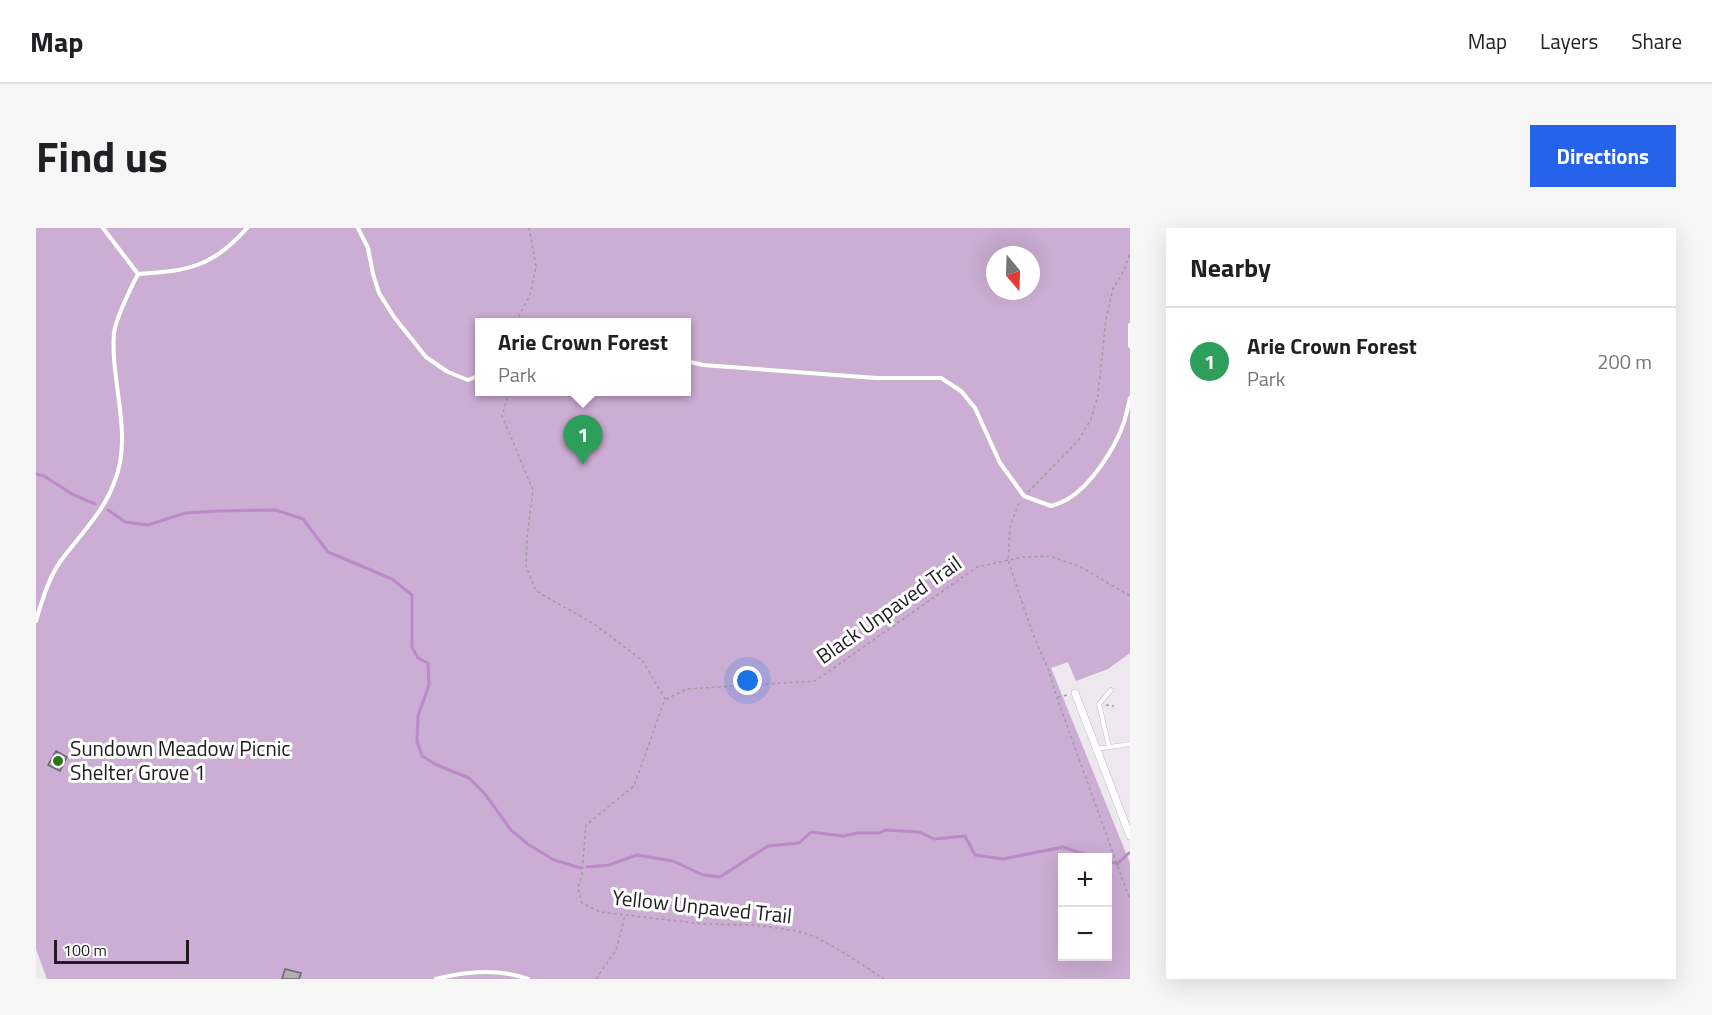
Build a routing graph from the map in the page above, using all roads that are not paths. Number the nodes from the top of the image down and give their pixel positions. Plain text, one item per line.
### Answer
1 (103, 228) edge
2 (247, 228) edge
3 (358, 228) edge
4 (138, 274) junction
5 (1130, 325) edge
6 (1130, 346) edge
7 (691, 363) edge
8 (475, 377) edge
9 (1130, 398) edge
10 (36, 621) edge
11 (1111, 690) dead end
12 (1075, 693) road end
13 (1130, 744) edge
14 (1109, 747) junction
15 (1096, 749) junction
16 (1130, 836) edge
17 (436, 979) edge
18 (528, 979) edge

1 - 4 lane
2 - 4 lane
3 - 8 lane
4 - 10 lane
5 - 6 lane
7 - 9 lane
11 - 14 lane
12 - 15 street
13 - 14 lane
14 - 15 lane
15 - 16 street
17 - 18 lane

